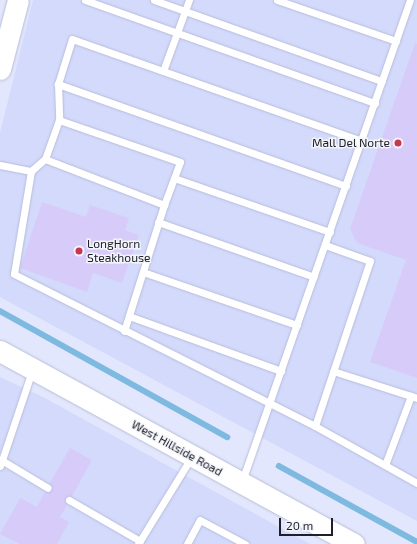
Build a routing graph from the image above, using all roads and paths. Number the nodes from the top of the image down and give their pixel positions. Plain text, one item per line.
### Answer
1 (18, 0) edge
2 (85, 0) edge
3 (154, 0) edge
4 (189, 0) edge
5 (277, 0) edge
6 (410, 0) edge
7 (186, 11) junction
8 (178, 33) junction
9 (396, 41) junction
10 (0, 69) edge
11 (164, 71) junction
12 (382, 81) junction
13 (58, 84) junction
14 (375, 103) junction
15 (59, 120) junction
16 (362, 141) junction
17 (45, 159) junction
18 (0, 165) edge
19 (31, 171) junction
20 (174, 178) junction
21 (346, 186) junction
22 (164, 205) junction
23 (158, 222) junction
24 (330, 232) junction
25 (325, 245) junction
26 (143, 272) junction
27 (314, 277) junction
28 (129, 316) junction
29 (297, 325) junction
30 (124, 331) junction
31 (0, 351) edge
32 (33, 369) junction
33 (281, 371) junction
34 (333, 371) junction
35 (414, 397) edge
36 (269, 406) junction
37 (314, 426) junction
38 (192, 456) junction
39 (1, 463) edge
40 (385, 465) junction
41 (242, 483) junction
42 (417, 483) edge
43 (48, 488) dead end
44 (70, 500) dead end
45 (344, 541) edge
46 (139, 542) edge
47 (187, 544) edge
48 (245, 544) edge

1 - 10 street
2 - 8 lane
3 - 7 lane
4 - 7 lane
5 - 9 lane
6 - 9 lane
7 - 8 lane
7 - 12 lane
8 - 11 lane
8 - 14 lane
9 - 12 lane
11 - 13 lane
11 - 16 lane
12 - 14 lane
13 - 15 lane
13 - 21 lane
14 - 16 lane
15 - 17 lane
15 - 20 lane
16 - 21 lane
17 - 19 lane
17 - 22 lane
18 - 19 lane
19 - 30 lane
20 - 22 lane
20 - 24 lane
21 - 24 lane
22 - 23 lane
23 - 26 lane
23 - 27 lane
24 - 25 lane
25 - 27 lane
25 - 34 lane
26 - 28 lane
26 - 29 lane
27 - 29 lane
28 - 30 lane
28 - 33 lane
29 - 33 lane
30 - 36 lane
31 - 32 street, West Hillside Road
32 - 38 street, West Hillside Road
32 - 39 lane
33 - 36 lane
34 - 35 lane
34 - 37 lane
35 - 40 lane
36 - 37 lane
36 - 41 lane
37 - 40 lane
38 - 41 street, West Hillside Road
38 - 46 lane
39 - 43 lane
40 - 42 lane
41 - 45 street, West Hillside Road
44 - 46 lane
47 - 48 lane

